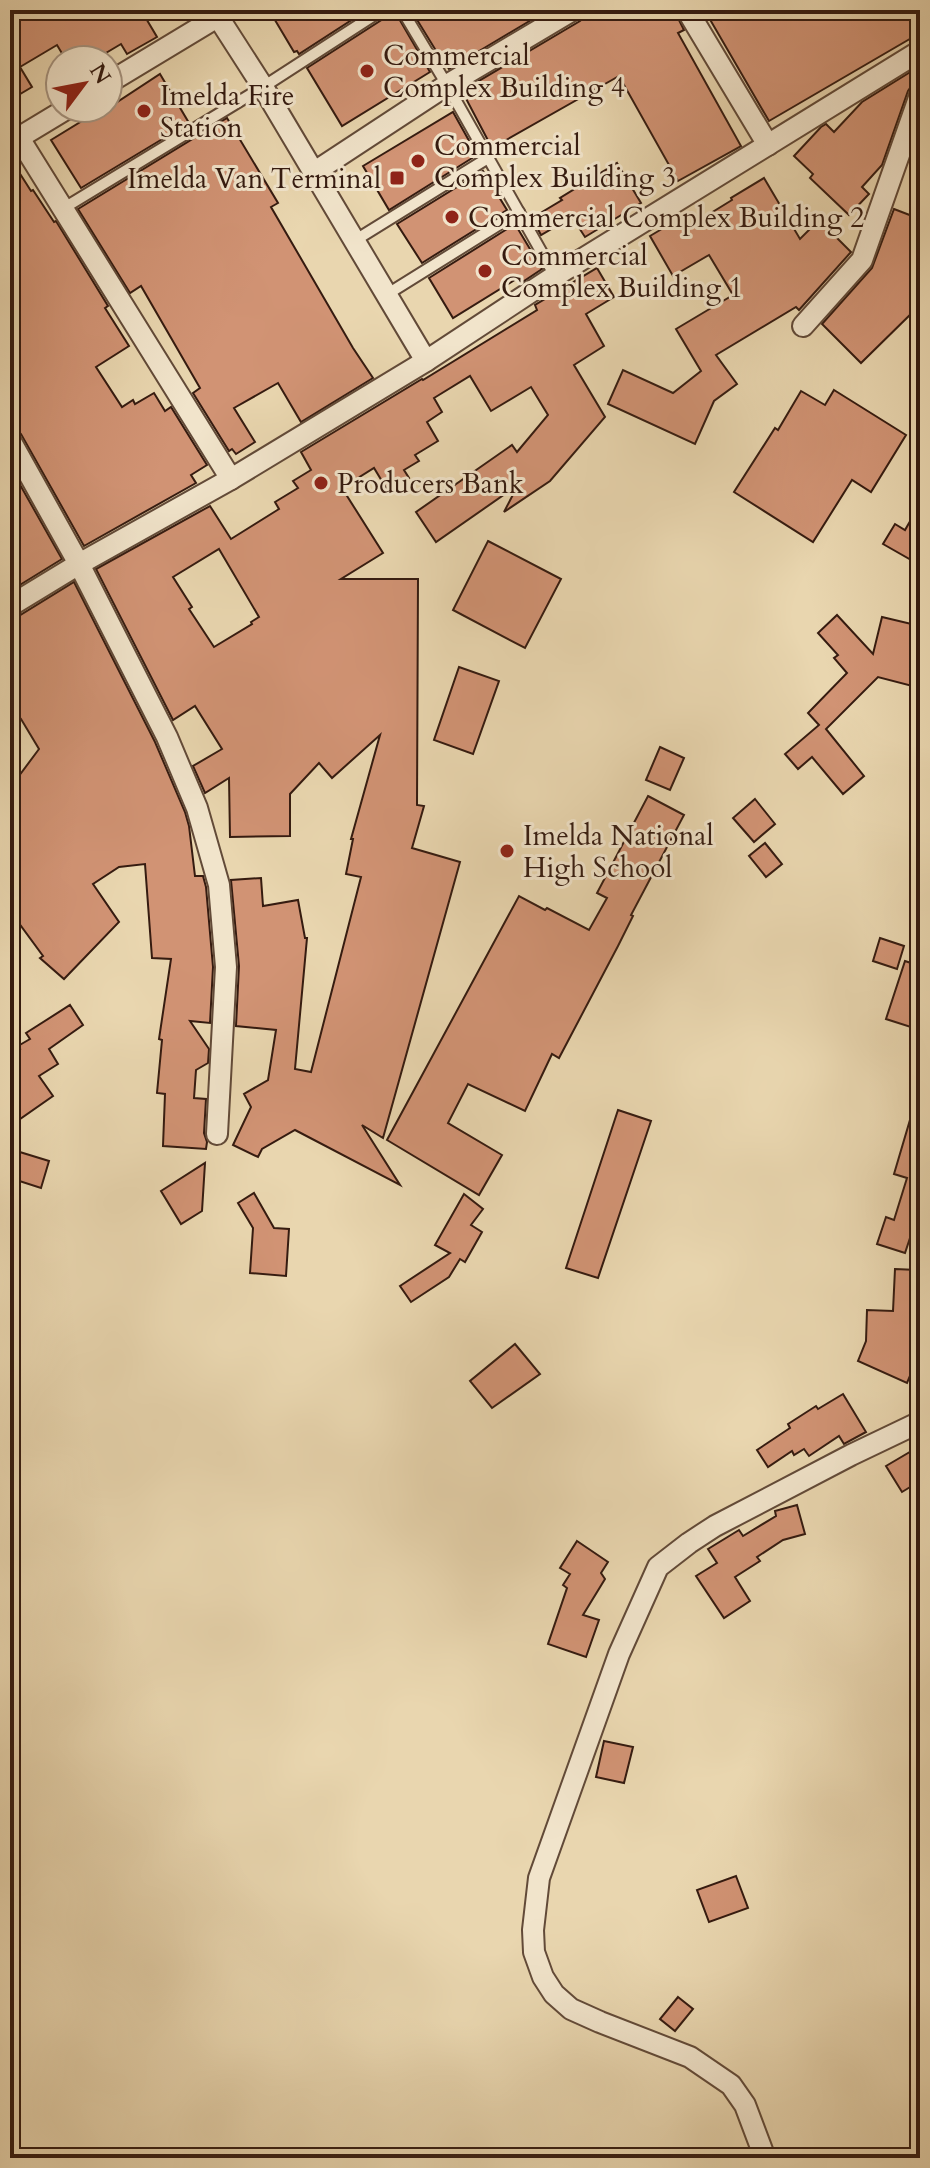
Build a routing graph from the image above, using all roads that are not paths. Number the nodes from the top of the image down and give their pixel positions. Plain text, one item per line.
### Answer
1 (382, 10) edge
2 (402, 10) edge
3 (573, 10) edge
4 (687, 10) edge
5 (223, 13) edge
6 (920, 51) edge
7 (124, 73) edge
8 (447, 85) junction
9 (263, 87) junction
10 (920, 95) edge
11 (44, 122) edge
12 (14, 140) edge
13 (768, 145) junction
14 (488, 158) junction
15 (313, 173) junction
16 (64, 208) junction
17 (519, 212) junction
18 (354, 241) junction
19 (555, 276) junction
20 (386, 295) junction
21 (803, 326) dead end
22 (426, 361) junction
23 (10, 440) edge
24 (231, 479) junction
25 (79, 564) junction
26 (10, 606) edge
27 (217, 1134) dead end
28 (920, 1422) edge
29 (765, 2158) edge

1 - 9 lane
2 - 8 lane
3 - 8 street
4 - 13 street
5 - 7 street
5 - 9 street
6 - 13 street
8 - 14 lane
8 - 15 street
9 - 15 street
9 - 16 lane
10 - 21 street
11 - 12 street
12 - 16 street
13 - 19 street
14 - 17 lane
14 - 18 lane
15 - 18 street
16 - 24 street
17 - 19 lane
17 - 20 lane
18 - 20 street
19 - 22 street
20 - 22 street
22 - 24 street
23 - 25 street
24 - 25 street
25 - 26 street
25 - 27 street
28 - 29 street

